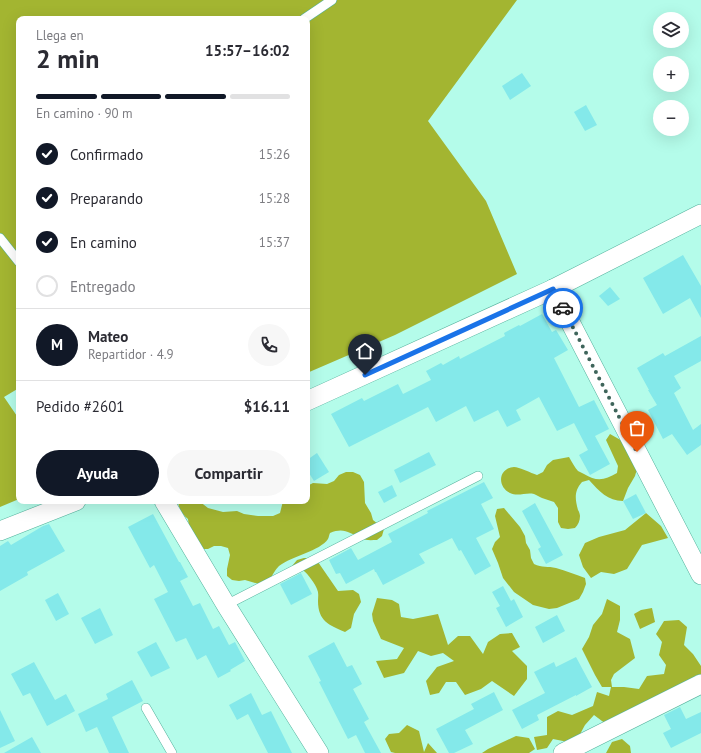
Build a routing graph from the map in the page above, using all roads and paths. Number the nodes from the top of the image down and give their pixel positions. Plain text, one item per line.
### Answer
1 (332, 0) edge
2 (308, 16) edge
3 (701, 214) edge
4 (0, 238) edge
5 (16, 258) edge
6 (553, 289) junction
7 (310, 400) edge
8 (478, 476) dead end
9 (68, 504) edge
10 (166, 504) edge
11 (0, 530) edge
12 (701, 575) edge
13 (226, 605) junction
14 (701, 684) edge
15 (146, 708) dead end
16 (172, 753) edge
17 (319, 753) edge
18 (563, 753) edge

1 - 2 lane
3 - 6 street
4 - 5 lane
6 - 7 street
6 - 12 street
8 - 13 lane
9 - 11 street
10 - 13 street
13 - 17 street
14 - 18 street
15 - 16 lane

